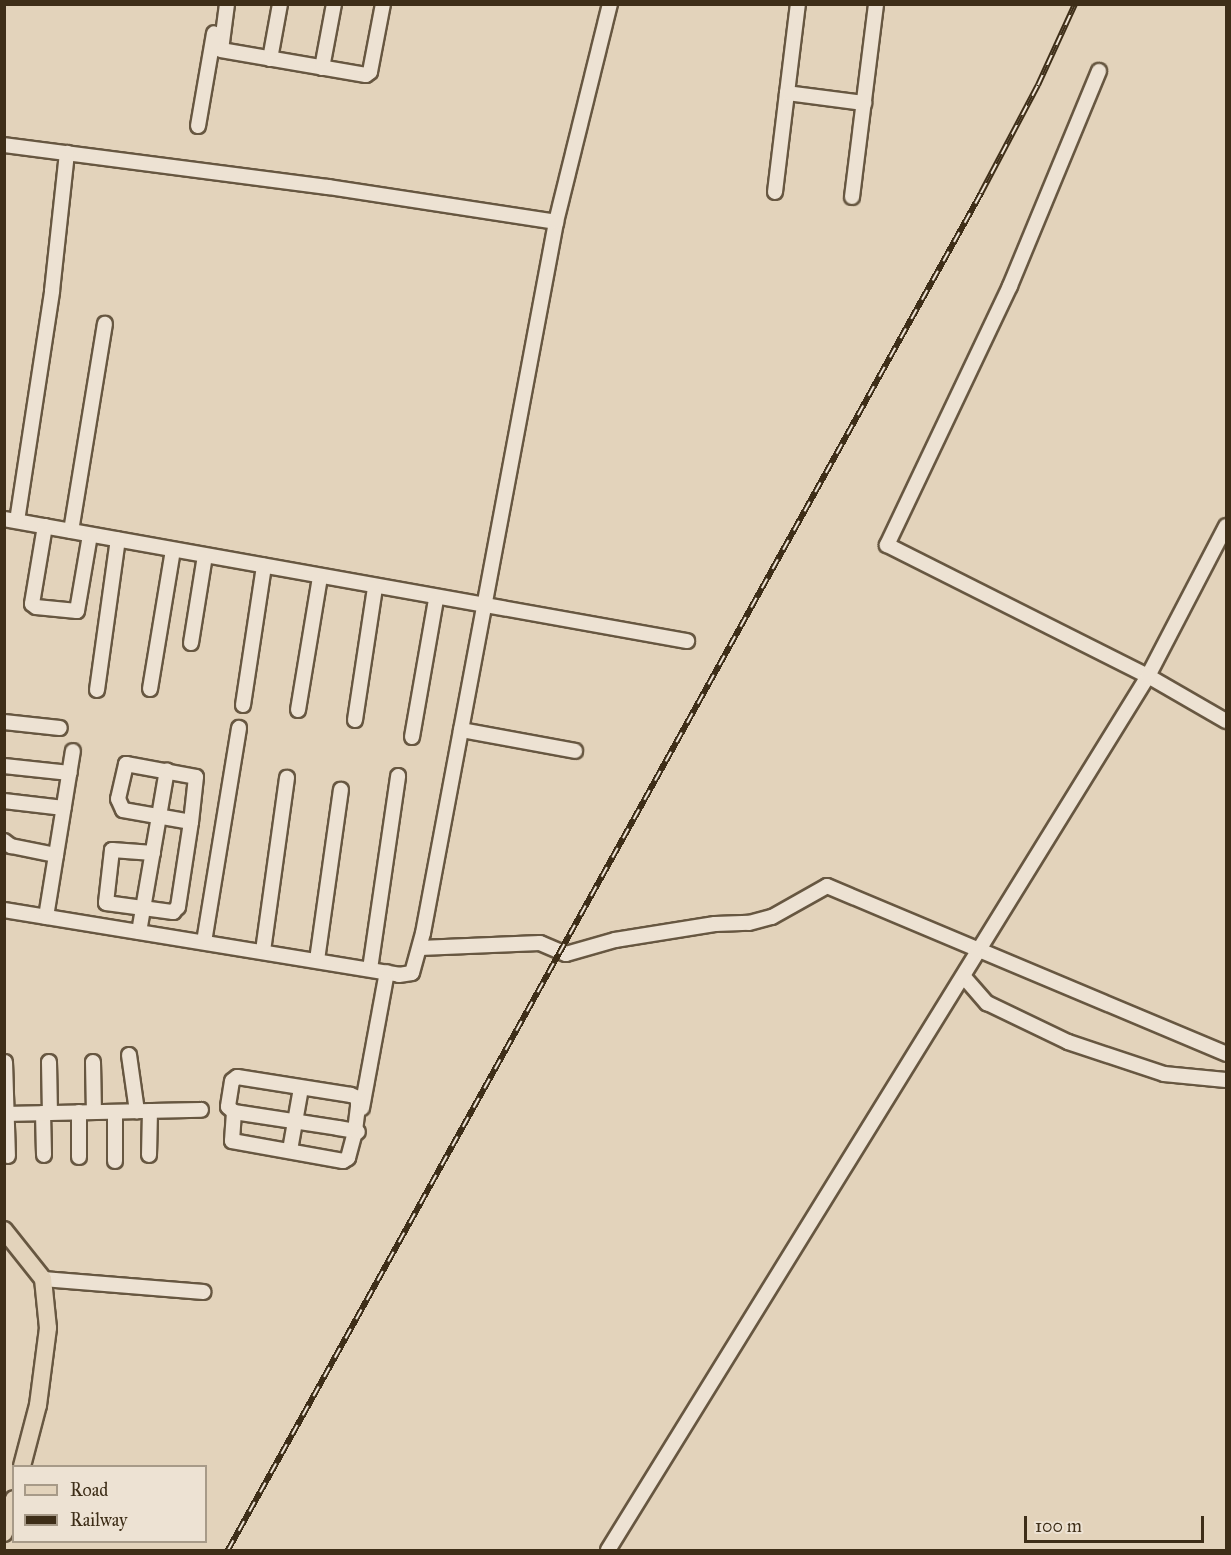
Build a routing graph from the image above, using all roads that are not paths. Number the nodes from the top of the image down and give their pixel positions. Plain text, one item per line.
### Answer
1 (219, 4) edge
2 (227, 4) edge
3 (280, 4) edge
4 (334, 4) edge
5 (383, 4) edge
6 (610, 4) edge
7 (798, 4) edge
8 (876, 4) edge
9 (270, 59) junction
10 (322, 68) junction
11 (1099, 71) dead end
12 (787, 93) junction
13 (864, 103) junction
14 (198, 126) dead end
15 (4, 145) edge
16 (67, 153) junction
17 (775, 192) dead end
18 (852, 197) dead end
19 (556, 222) junction
20 (105, 324) dead end
21 (11, 520) edge
22 (45, 526) junction
23 (1227, 526) edge
24 (71, 531) junction
25 (90, 535) junction
26 (118, 539) junction
27 (173, 550) junction
28 (205, 556) junction
29 (264, 566) junction
30 (320, 577) junction
31 (375, 587) junction
32 (436, 599) junction
33 (482, 607) junction
34 (687, 641) dead end
35 (190, 643) dead end
36 (1148, 676) junction
37 (150, 689) dead end
38 (97, 690) dead end
39 (243, 705) dead end
40 (298, 710) dead end
41 (355, 720) dead end
42 (1227, 721) edge
43 (4, 722) edge
44 (60, 728) dead end
45 (239, 728) dead end
46 (461, 730) junction
47 (412, 737) dead end
48 (575, 751) dead end
49 (73, 752) dead end
50 (4, 766) edge
51 (167, 770) junction
52 (70, 773) junction
53 (398, 776) dead end
54 (287, 778) dead end
55 (341, 790) dead end
56 (4, 801) edge
57 (64, 808) junction
58 (159, 817) junction
59 (191, 822) junction
60 (4, 841) edge
61 (153, 852) junction
62 (57, 855) junction
63 (4, 910) edge
64 (143, 910) junction
65 (46, 917) junction
66 (139, 932) junction
67 (204, 942) junction
68 (420, 948) junction
69 (981, 950) junction
70 (263, 951) junction
71 (317, 960) junction
72 (370, 969) junction
73 (387, 972) junction
74 (964, 977) junction
75 (1227, 1054) edge
76 (129, 1055) dead end
77 (5, 1062) edge
78 (49, 1062) dead end
79 (93, 1062) dead end
80 (1227, 1080) edge
81 (301, 1088) junction
82 (201, 1110) dead end
83 (143, 1111) junction
84 (79, 1112) junction
85 (94, 1112) junction
86 (116, 1112) junction
87 (234, 1112) junction
88 (47, 1113) junction
89 (5, 1114) edge
90 (295, 1121) junction
91 (356, 1131) junction
92 (290, 1150) junction
93 (8, 1155) dead end
94 (44, 1155) dead end
95 (149, 1155) dead end
96 (79, 1157) dead end
97 (115, 1161) dead end
98 (353, 1163) dead end
99 (4, 1230) edge
100 (43, 1279) junction
101 (203, 1292) dead end
102 (23, 1465) edge
103 (12, 1505) edge
104 (5, 1527) edge
105 (608, 1551) edge

1 - 14 street
2 - 9 street
3 - 9 street
4 - 10 street
5 - 10 street
6 - 19 street
7 - 12 street
8 - 13 street
9 - 10 street
11 - 36 street
12 - 13 street
12 - 17 street
13 - 18 street
15 - 16 street
16 - 19 street
16 - 21 street
19 - 33 street
20 - 24 street
21 - 22 street
22 - 24 street
22 - 25 street
23 - 36 street
24 - 25 street
25 - 26 street
26 - 27 street
26 - 38 street
27 - 28 street
27 - 37 street
28 - 29 street
28 - 35 street
29 - 30 street
29 - 39 street
30 - 31 street
30 - 40 street
31 - 32 street
31 - 41 street
32 - 33 street
32 - 47 street
33 - 34 street
33 - 46 street
36 - 42 street
36 - 69 street
43 - 44 street
45 - 67 street
46 - 48 street
46 - 68 street
49 - 52 street
50 - 52 street
51 - 58 street
51 - 58 street
51 - 59 street
52 - 57 street
53 - 72 street
54 - 70 street
55 - 71 street
56 - 57 street
57 - 62 street
58 - 59 street
58 - 61 street
59 - 64 street
60 - 62 street
61 - 64 street
61 - 64 street
62 - 65 street
63 - 65 street
64 - 66 street
65 - 66 street
66 - 67 street
67 - 70 street
68 - 69 street
68 - 73 street
69 - 74 street
69 - 75 street
70 - 71 street
71 - 72 street
72 - 73 street
73 - 91 street
74 - 80 street
74 - 105 street
76 - 83 street
77 - 89 street
78 - 88 street
79 - 85 street
81 - 87 street
81 - 90 street
81 - 91 street
82 - 83 street
83 - 86 street
83 - 95 street
84 - 85 street
84 - 88 street
84 - 96 street
85 - 86 street
86 - 97 street
87 - 90 street
87 - 92 street
88 - 89 street
88 - 94 street
89 - 93 street
90 - 91 street
90 - 92 street
91 - 92 street
91 - 98 street
99 - 100 main road
100 - 101 street
100 - 102 main road
103 - 104 main road

